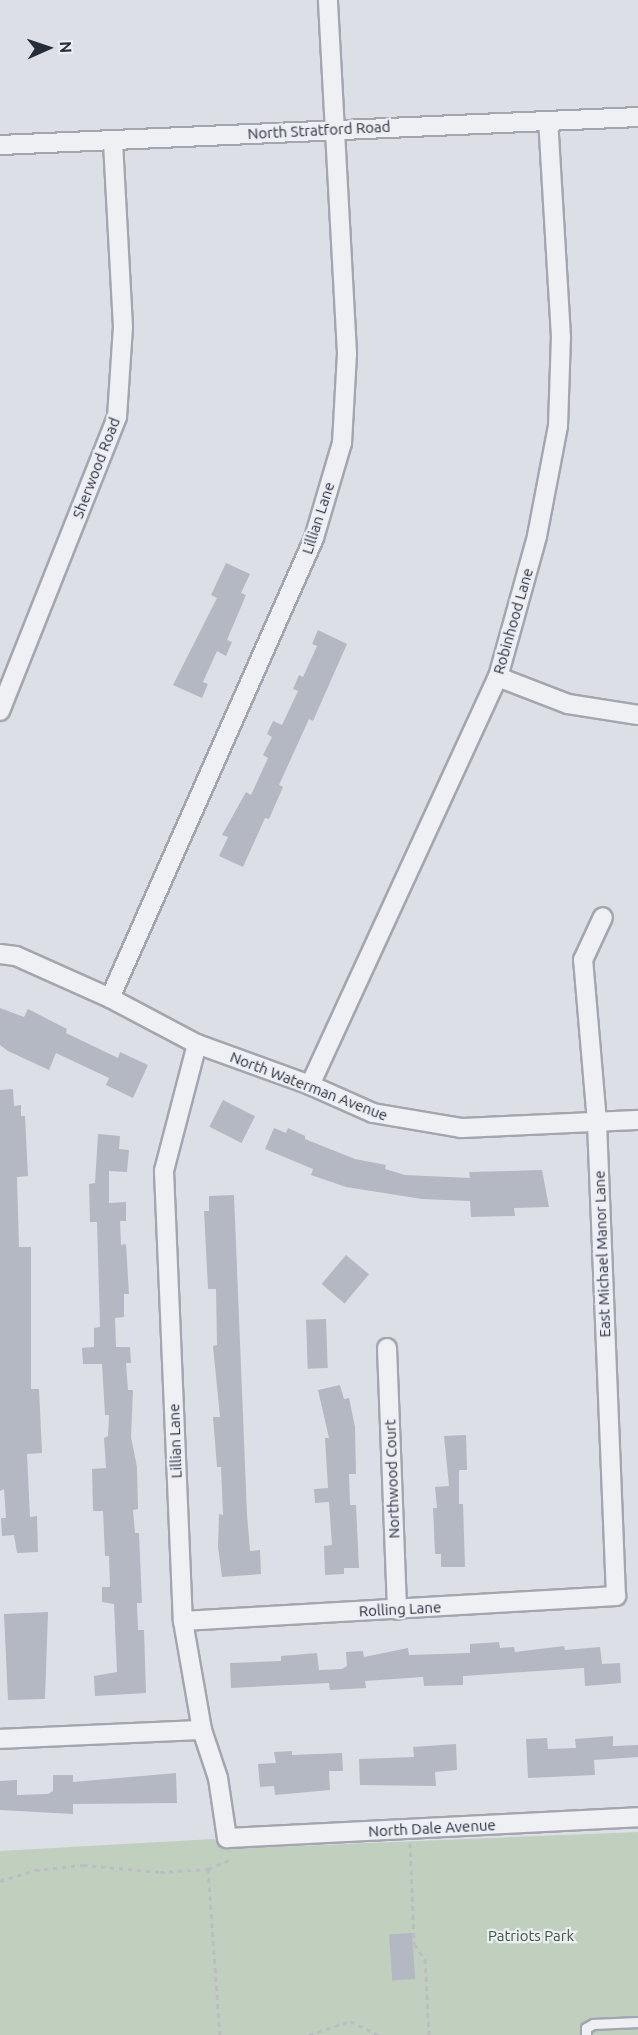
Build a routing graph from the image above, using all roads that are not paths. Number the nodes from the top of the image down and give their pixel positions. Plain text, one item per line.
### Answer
1 (328, 0) edge
2 (638, 117) edge
3 (548, 121) junction
4 (335, 129) junction
5 (113, 140) junction
6 (0, 145) edge
7 (498, 677) junction
8 (1, 706) edge
9 (638, 715) edge
10 (603, 917) dead end
11 (0, 954) edge
12 (111, 998) junction
13 (197, 1044) junction
14 (309, 1084) junction
15 (638, 1120) edge
16 (597, 1122) junction
17 (387, 1348) dead end
18 (616, 1596) joint
19 (397, 1610) junction
20 (183, 1621) junction
21 (202, 1730) junction
22 (0, 1739) edge
23 (638, 1817) edge
24 (226, 1838) joint
25 (638, 2022) edge
26 (586, 2035) edge

1 - 4 street, Lillian Lane
2 - 3 street, North Stratford Road
3 - 4 street, North Stratford Road
3 - 7 street, Robinhood Lane
4 - 5 street, North Stratford Road
4 - 12 street, Lillian Lane
5 - 6 street, North Stratford Road
5 - 8 street, Sherwood Road
7 - 9 street
7 - 14 street, Robinhood Lane
10 - 16 street, East Michael Manor Lane
11 - 12 street, North Waterman Avenue
12 - 13 street, North Waterman Avenue
13 - 14 street, North Waterman Avenue
13 - 20 street, Lillian Lane
14 - 16 street, North Waterman Avenue
15 - 16 street, North Waterman Avenue
16 - 18 street, East Michael Manor Lane
17 - 19 street, Northwood Court
18 - 19 street, Rolling Lane
19 - 20 street, Rolling Lane
20 - 21 street, Lillian Lane
21 - 22 street
21 - 24 street, Lillian Lane
23 - 24 street, North Dale Avenue
25 - 26 lane

